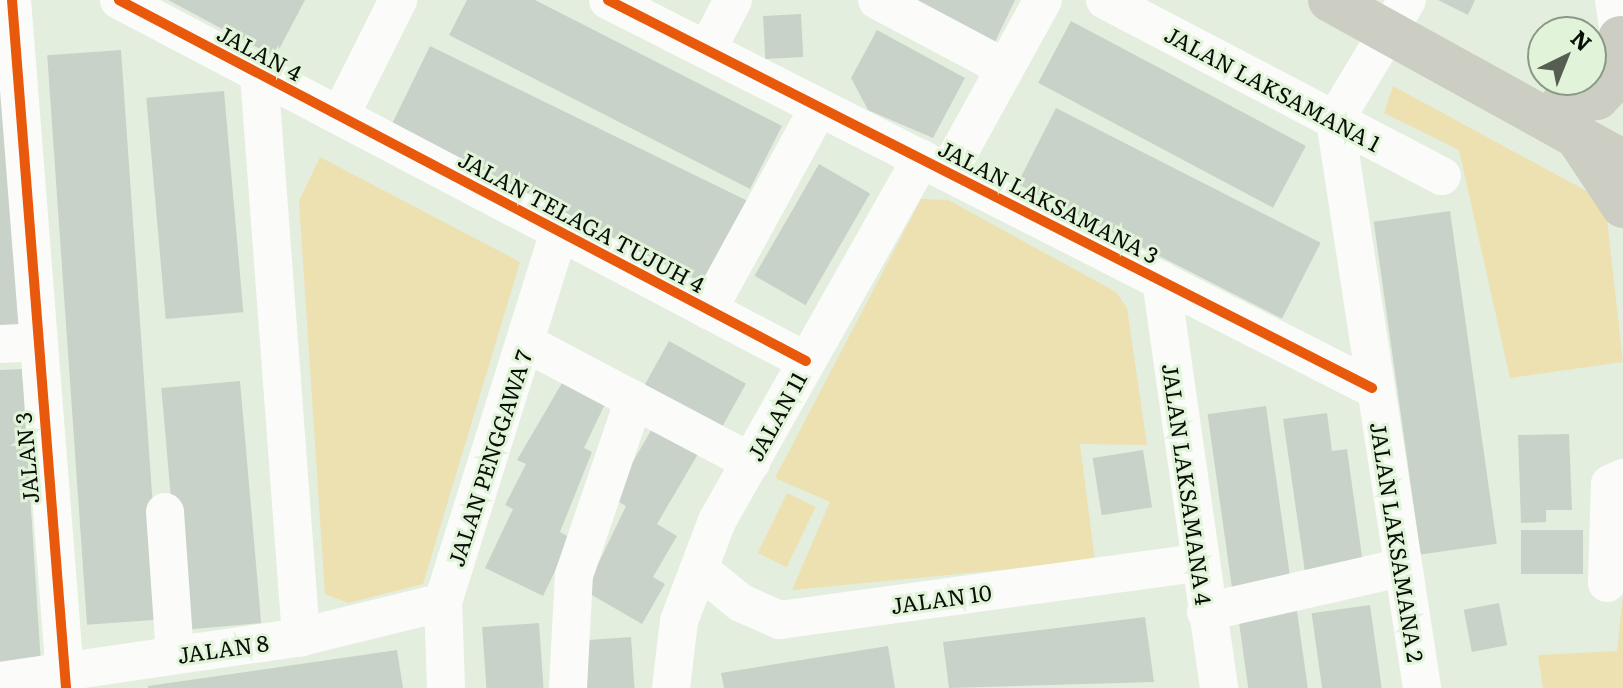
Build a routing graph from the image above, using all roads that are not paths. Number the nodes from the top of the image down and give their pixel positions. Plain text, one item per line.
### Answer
1 (119, 0) edge
2 (608, 0) edge
3 (733, 0) edge
4 (877, 0) edge
5 (1043, 0) edge
6 (1105, 0) edge
7 (1330, 0) edge
8 (391, 3) edge
9 (8, 11) edge
10 (1400, 16) edge
11 (1620, 35) edge
12 (707, 50) junction
13 (1005, 68) junction
14 (259, 74) junction
15 (819, 107) junction
16 (340, 116) junction
17 (1335, 120) junction
18 (1569, 122) junction
19 (1623, 132) edge
20 (1623, 162) edge
21 (934, 165) junction
22 (1442, 176) dead end
23 (1623, 206) edge
24 (559, 231) junction
25 (1161, 280) junction
26 (708, 310) junction
27 (18, 343) edge
28 (526, 343) junction
29 (806, 361) junction
30 (1372, 388) junction
31 (634, 400) junction
32 (751, 462) junction
33 (1623, 478) edge
34 (165, 512) dead end
35 (1198, 563) junction
36 (1399, 568) junction
37 (699, 569) junction
38 (1607, 583) dead end
39 (443, 602) junction
40 (1206, 612) junction
41 (301, 637) junction
42 (175, 655) junction
43 (66, 680) edge
44 (0, 681) edge
45 (446, 688) edge
46 (568, 688) edge
47 (671, 688) edge
48 (1219, 688) edge
49 (1422, 688) edge

1 - 14 street, JALAN 4
2 - 12 street, JALAN LAKSAMANA 3
3 - 12 street
4 - 13 street
5 - 13 street, JALAN 11
6 - 17 street, JALAN LAKSAMANA 1
7 - 10 main road
8 - 16 street
9 - 27 street, JALAN 3
10 - 17 street
10 - 18 main road
11 - 18 main road
12 - 15 street, JALAN LAKSAMANA 3
13 - 21 street, JALAN 11
14 - 16 street, JALAN 4
14 - 41 street
15 - 21 street, JALAN LAKSAMANA 3
15 - 26 street
16 - 24 street, JALAN TELAGA TUJUH 4
17 - 22 street, JALAN LAKSAMANA 1
17 - 30 street, JALAN LAKSAMANA 2
18 - 19 main road
18 - 20 main road
18 - 23 main road
21 - 25 street, JALAN LAKSAMANA 3
21 - 29 street, JALAN 11
24 - 26 street, JALAN TELAGA TUJUH 4
24 - 28 street, JALAN PENGGAWA 7
25 - 30 street, JALAN LAKSAMANA 3
25 - 35 street, JALAN LAKSAMANA 4
26 - 29 street, JALAN TELAGA TUJUH 4
27 - 43 street, JALAN 3
28 - 31 street
28 - 39 street, JALAN PENGGAWA 7
29 - 32 street, JALAN 11
30 - 36 street, JALAN LAKSAMANA 2
31 - 32 street
31 - 46 street
32 - 37 street, JALAN 11
33 - 38 street
34 - 42 street
35 - 37 street, JALAN 10
35 - 40 street, JALAN LAKSAMANA 4
36 - 40 street
36 - 49 street, JALAN LAKSAMANA 2
37 - 47 street, JALAN 11
39 - 41 street, JALAN 8
39 - 45 street, JALAN PENGGAWA 7
40 - 48 street, JALAN LAKSAMANA 4
41 - 42 street, JALAN 8
42 - 43 street, JALAN 8
43 - 44 street, JALAN 8

